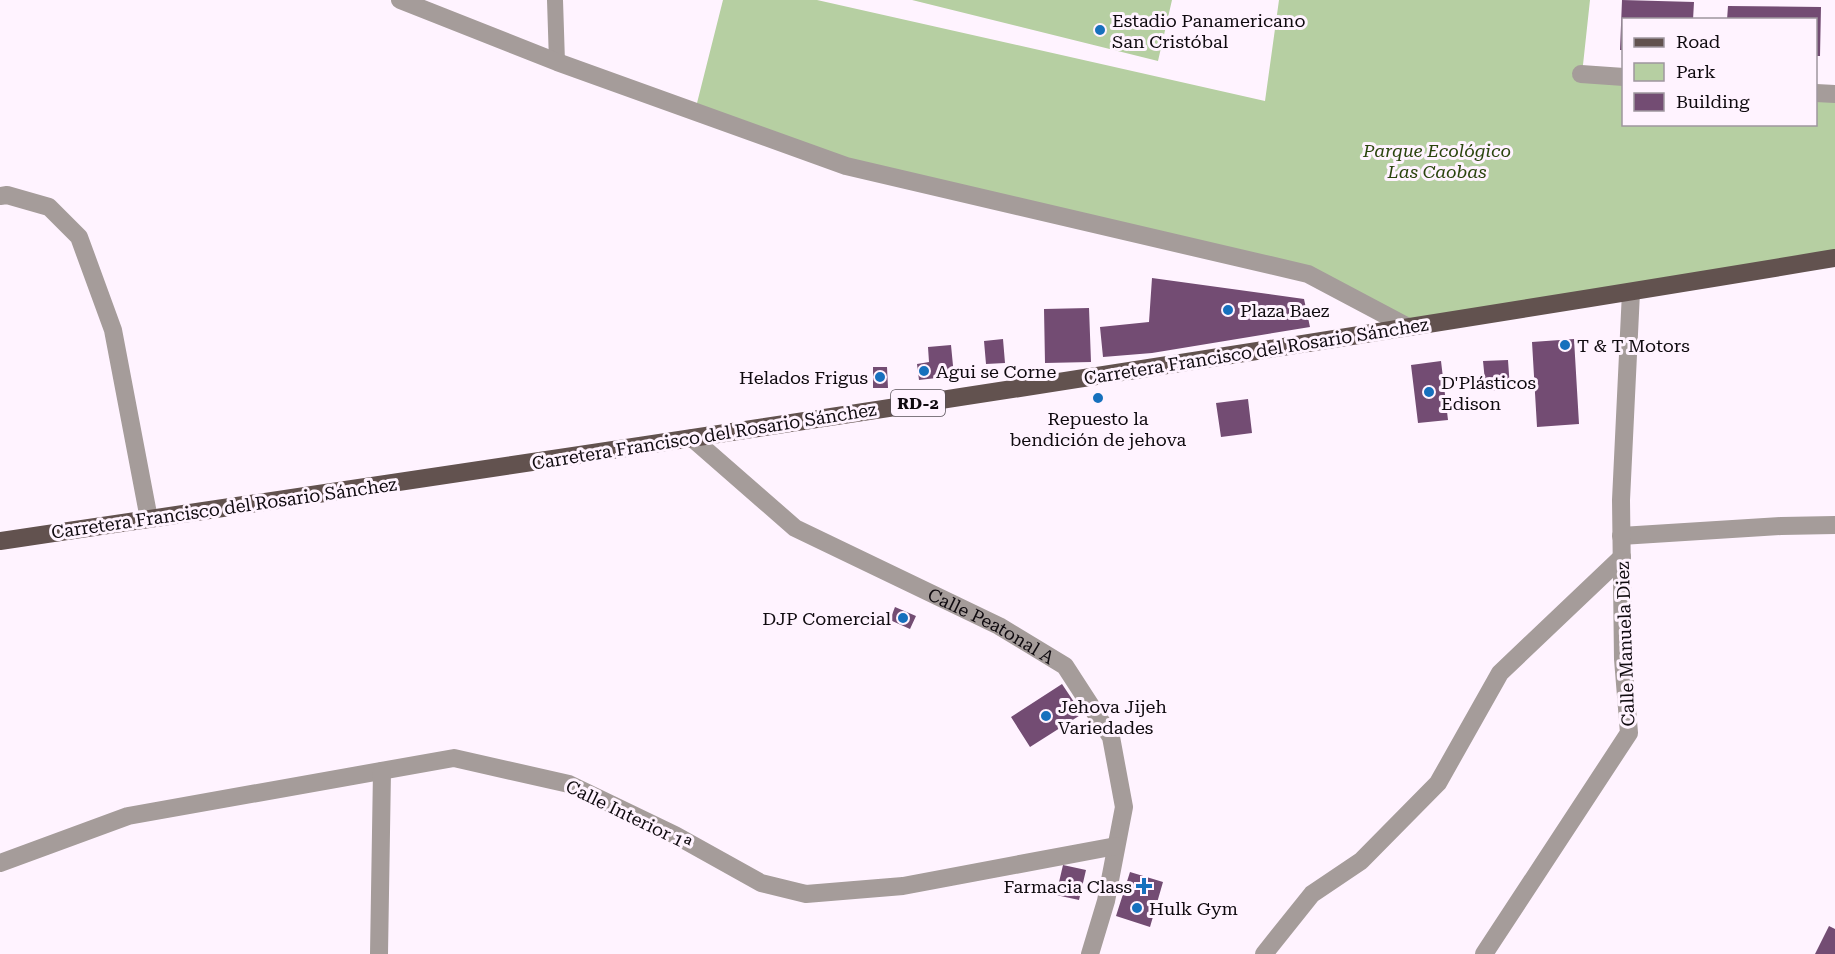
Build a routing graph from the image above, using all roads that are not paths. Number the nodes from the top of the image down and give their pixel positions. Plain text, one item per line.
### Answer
1 (400, 0) edge
2 (555, 0) edge
3 (557, 62) junction
4 (1581, 74) dead end
5 (1622, 77) edge
6 (1817, 93) edge
7 (1835, 94) edge
8 (0, 196) edge
9 (1835, 258) edge
10 (1631, 292) junction
11 (1408, 327) junction
12 (692, 438) junction
13 (149, 519) junction
14 (1835, 525) edge
15 (1622, 536) junction
16 (0, 541) edge
17 (1622, 557) junction
18 (381, 771) junction
19 (1116, 846) junction
20 (0, 863) edge
21 (378, 954) edge
22 (1090, 954) edge
23 (1264, 954) edge
24 (1484, 954) edge

1 - 3 street
2 - 3 lane
3 - 11 street
4 - 5 street
6 - 7 street
8 - 13 street
9 - 10 main road, Carretera Francisco del Rosario Sánchez / RD-2
10 - 11 main road, Carretera Francisco del Rosario Sánchez / RD-2
10 - 15 street, Calle Manuela Diez
11 - 12 main road, Carretera Francisco del Rosario Sánchez / RD-2
12 - 13 main road, Carretera Francisco del Rosario Sánchez / RD-2
12 - 19 street, Calle Peatonal A
13 - 16 main road, Carretera Francisco del Rosario Sánchez / RD-2
14 - 15 street
15 - 17 street, Calle Manuela Diez
17 - 23 street
17 - 24 street, Calle Manuela Diez
18 - 19 street, Calle Interior 1ª
18 - 20 street, Calle Interior 1ª
18 - 21 street
19 - 22 street, Calle Peatonal A

